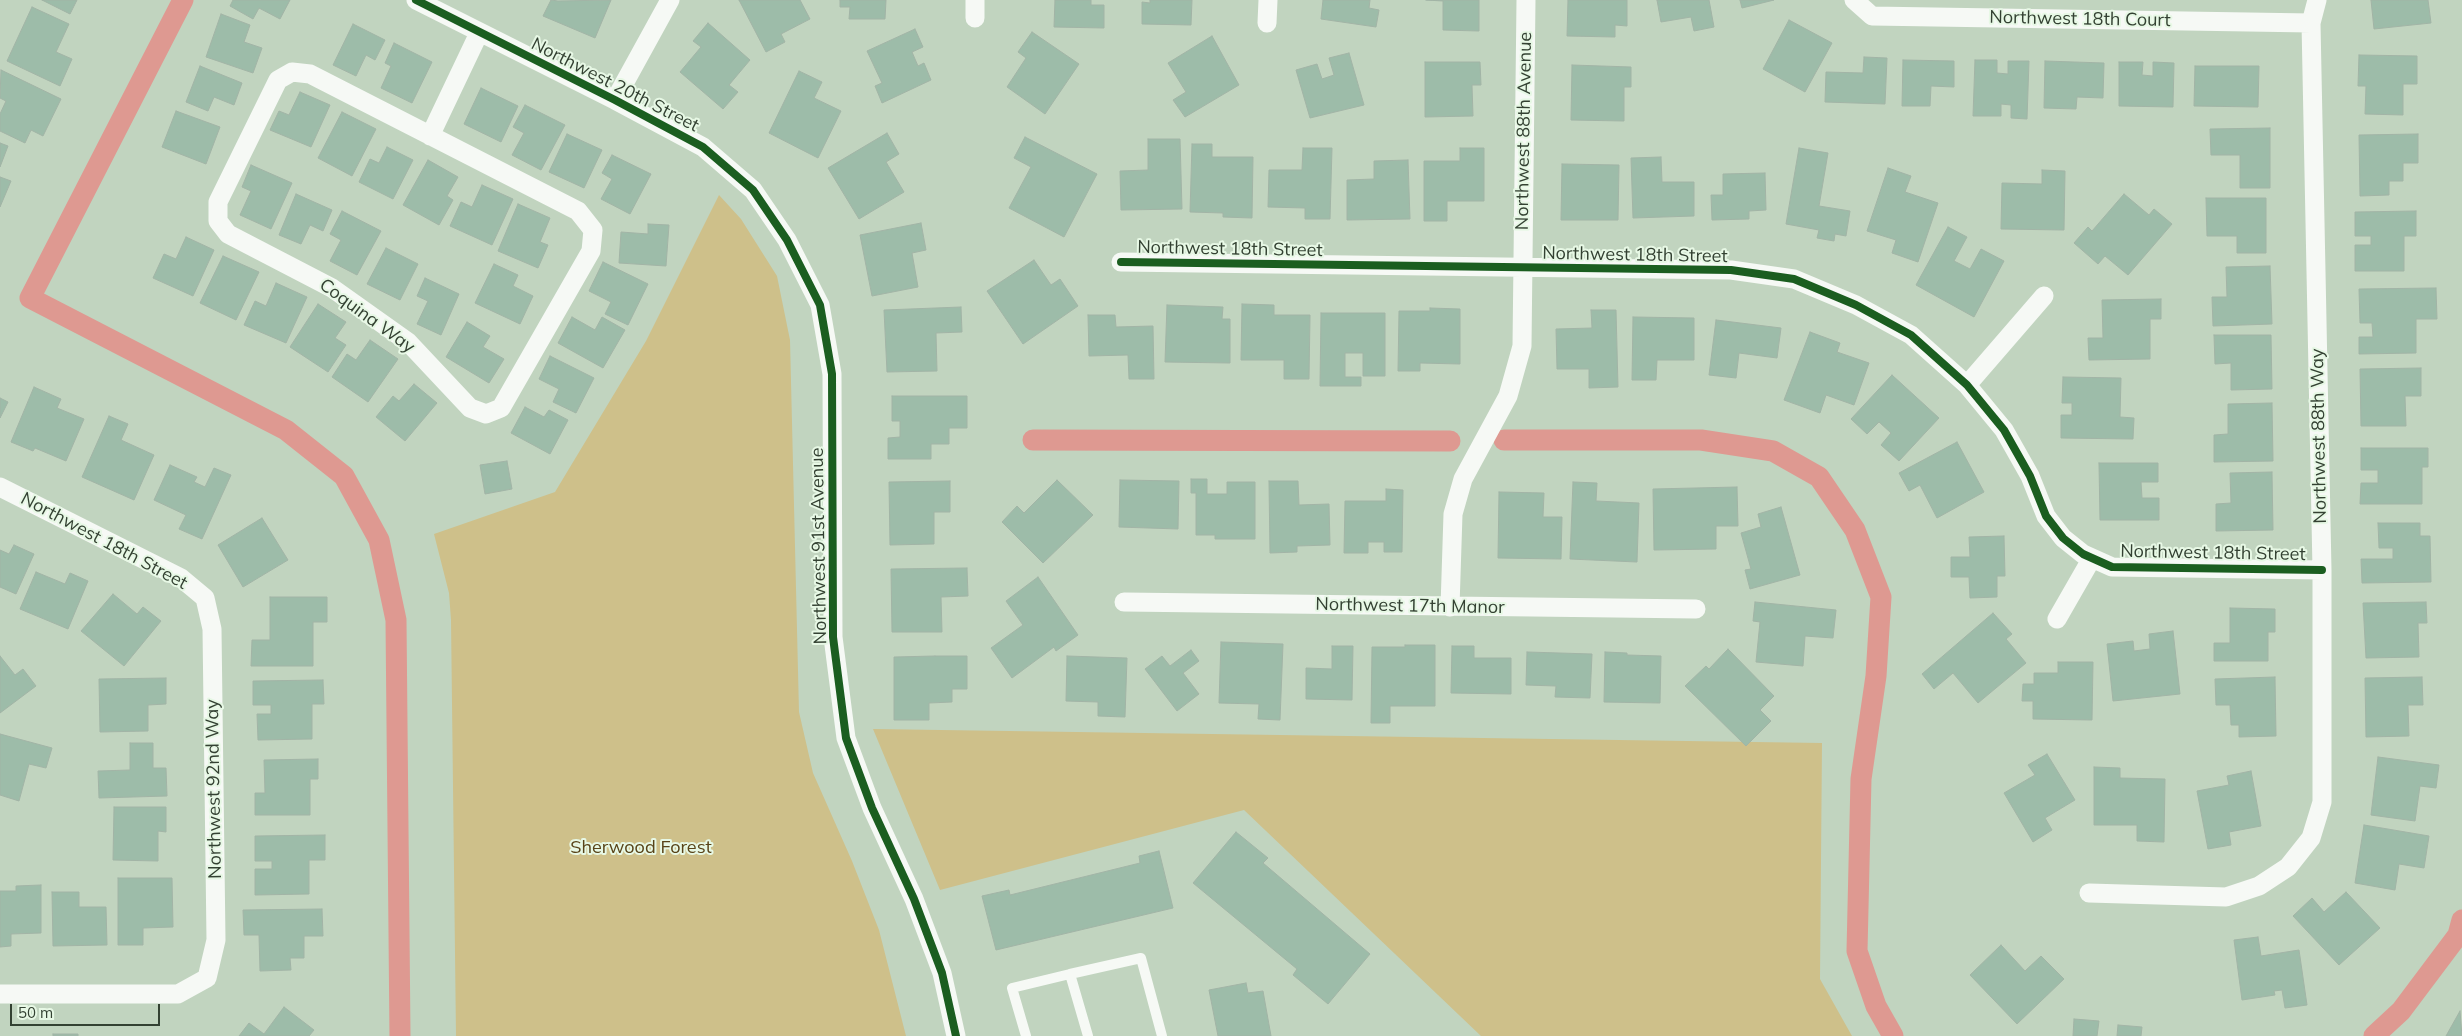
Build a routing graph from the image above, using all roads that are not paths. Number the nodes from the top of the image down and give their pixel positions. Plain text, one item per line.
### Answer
1 (416, 0) edge
2 (670, 0) edge
3 (1268, 0) edge
4 (1526, 0) edge
5 (1854, 0) edge
6 (2317, 0) edge
7 (1267, 23) dead end
8 (2311, 23) junction
9 (478, 32) junction
10 (615, 100) junction
11 (430, 136) junction
12 (1121, 262) dead end
13 (1522, 268) junction
14 (2044, 296) dead end
15 (820, 305) joint
16 (1967, 385) junction
17 (0, 487) edge
18 (2092, 558) junction
19 (2322, 570) junction
20 (205, 598) joint
21 (1124, 602) dead end
22 (1450, 607) junction
23 (1696, 609) dead end
24 (2057, 618) dead end
25 (2089, 893) dead end
26 (1070, 974) junction
27 (0, 994) edge
28 (956, 1036) edge
29 (1026, 1036) edge
30 (1088, 1036) edge
31 (1162, 1036) edge

1 - 9 street, Northwest 20th Street
2 - 10 street
3 - 7 street
4 - 13 street, Northwest 88th Avenue
5 - 8 street, Northwest 18th Court
6 - 8 street, Northwest 88th Way
8 - 19 street, Northwest 88th Way
9 - 10 street, Northwest 20th Street
9 - 11 street
10 - 15 street, Northwest 20th Street
11 - 11 street, Coquina Way
12 - 13 street, Northwest 18th Street
13 - 16 street, Northwest 18th Street
13 - 22 street, Northwest 88th Avenue
14 - 16 street
15 - 28 street, Northwest 91st Avenue
16 - 18 street, Northwest 18th Street
17 - 20 street, Northwest 18th Street
18 - 19 street, Northwest 18th Street
18 - 24 street
19 - 25 street, Northwest 88th Way
20 - 27 street, Northwest 92nd Way
21 - 22 street, Northwest 17th Manor
22 - 23 street, Northwest 17th Manor
26 - 29 lane
26 - 30 lane
26 - 31 lane

